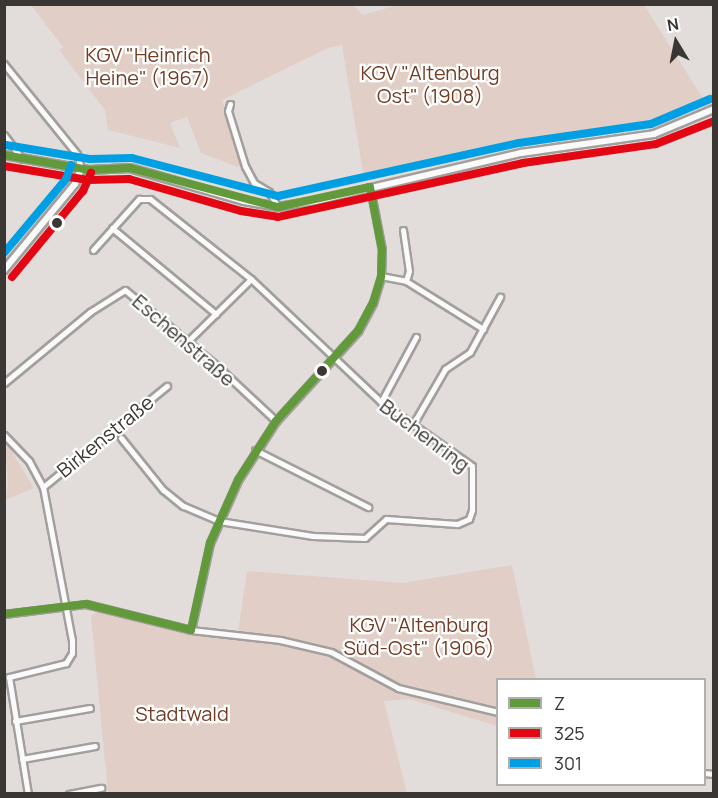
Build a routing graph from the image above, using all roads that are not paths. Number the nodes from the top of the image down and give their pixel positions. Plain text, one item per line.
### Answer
1 (4, 64) edge
2 (230, 104) dead end
3 (714, 109) edge
4 (4, 135) edge
5 (4, 155) edge
6 (22, 159) junction
7 (81, 169) junction
8 (370, 187) junction
9 (278, 207) junction
10 (112, 228) junction
11 (403, 230) dead end
12 (93, 250) dead end
13 (4, 270) edge
14 (381, 276) junction
15 (251, 279) junction
16 (406, 281) junction
17 (500, 297) dead end
18 (216, 314) junction
19 (483, 329) junction
20 (416, 337) dead end
21 (189, 341) junction
22 (334, 359) junction
23 (4, 383) edge
24 (167, 386) dead end
25 (381, 402) junction
26 (276, 421) junction
27 (412, 426) junction
28 (4, 435) edge
29 (121, 438) dead end
30 (255, 450) junction
31 (43, 487) junction
32 (368, 507) dead end
33 (219, 521) junction
34 (65, 604) junction
35 (4, 614) edge
36 (191, 630) junction
37 (90, 708) dead end
38 (496, 712) edge
39 (15, 721) junction
40 (95, 746) dead end
41 (22, 759) junction
42 (101, 788) dead end
43 (28, 794) edge
44 (69, 794) edge

1 - 7 street
2 - 9 street
3 - 8 street
4 - 6 street
5 - 6 street
6 - 7 street
7 - 9 street
7 - 13 street
8 - 9 street
8 - 14 street
10 - 12 street
10 - 15 street, Buchenring
10 - 18 street
11 - 16 street
14 - 16 street
14 - 22 street
15 - 18 street
15 - 22 street, Buchenring
16 - 19 street
17 - 19 street
18 - 21 street
19 - 27 street
20 - 25 street
21 - 23 street, Eschenstraße
21 - 26 street, Eschenstraße
22 - 25 street, Buchenring
22 - 26 street
24 - 31 street, Birkenstraße
25 - 27 street, Buchenring
26 - 30 street
27 - 33 street, Buchenring
28 - 31 street
29 - 33 street, Birkenstraße
30 - 32 street
30 - 33 street
31 - 34 street
33 - 36 street
34 - 35 street
34 - 36 street
34 - 39 street
36 - 38 street
37 - 39 street
39 - 41 street
40 - 41 street
41 - 43 street
42 - 44 street

